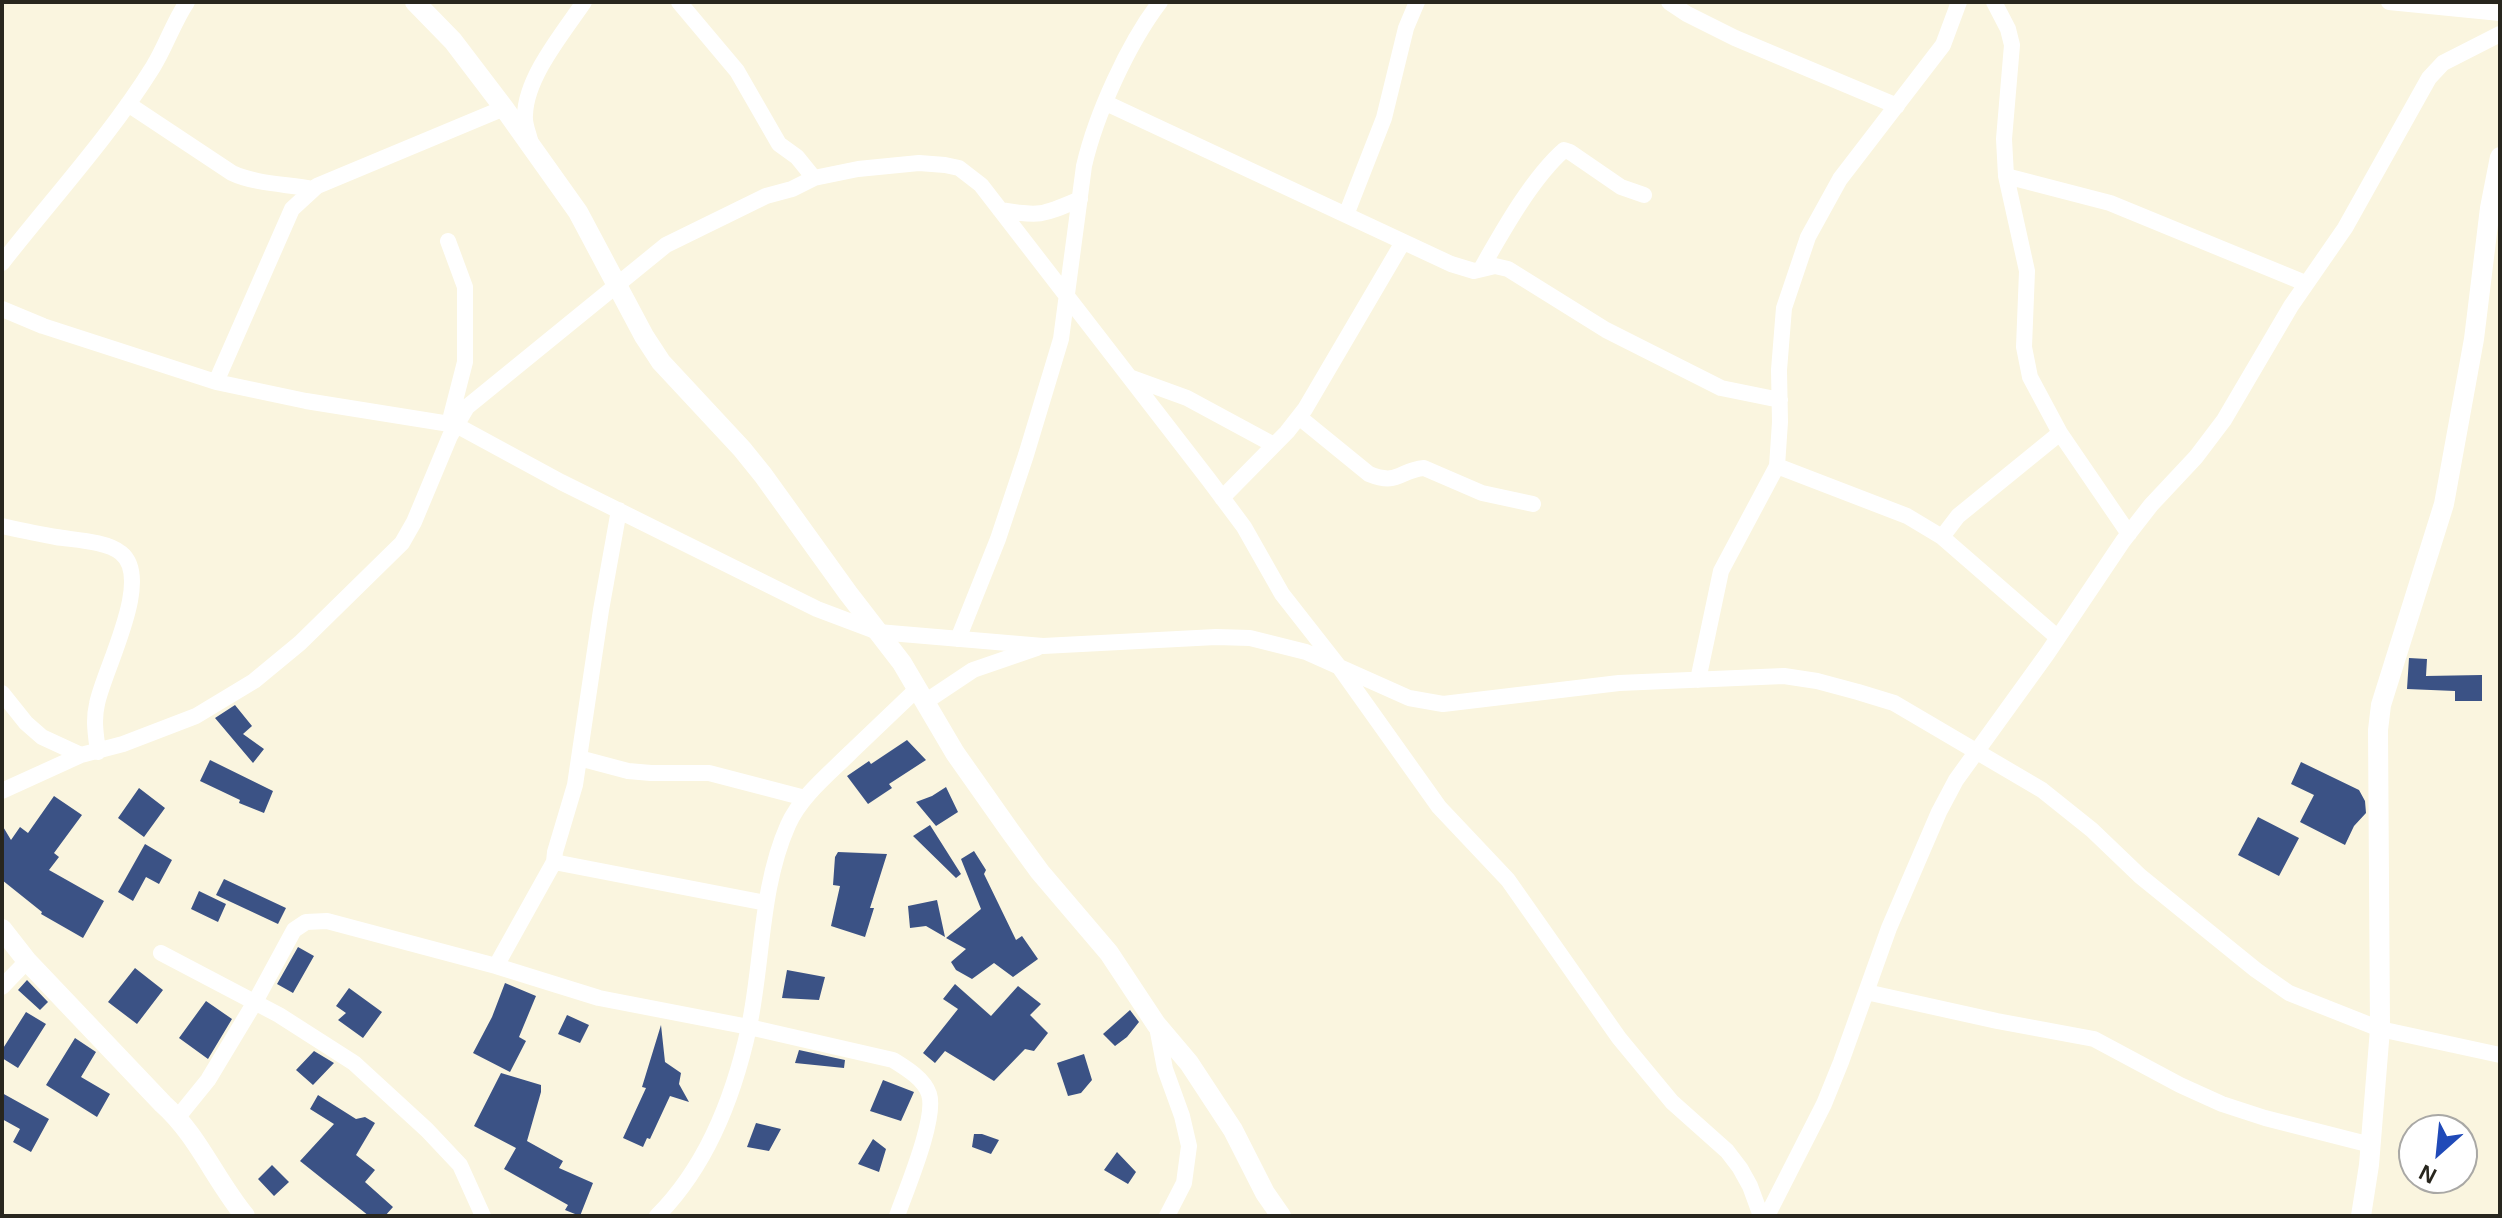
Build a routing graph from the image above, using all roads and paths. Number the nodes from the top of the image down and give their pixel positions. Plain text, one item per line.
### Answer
1 (187, 2) edge
2 (415, 2) edge
3 (584, 2) edge
4 (679, 2) edge
5 (1160, 2) edge
6 (1417, 2) edge
7 (1669, 2) edge
8 (1959, 2) edge
9 (1994, 2) edge
10 (2389, 2) edge
11 (2500, 13) edge
12 (2500, 34) edge
13 (1106, 103) junction
14 (128, 104) junction
15 (1897, 106) junction
16 (504, 108) junction
17 (534, 152) junction
18 (2500, 157) edge
19 (2006, 176) junction
20 (814, 178) junction
21 (313, 189) junction
22 (1644, 195) dead end
23 (1080, 199) junction
24 (1000, 210) junction
25 (1346, 215) junction
26 (448, 241) dead end
27 (1403, 242) junction
28 (2, 263) edge
29 (1481, 269) junction
30 (2305, 283) junction
31 (617, 285) junction
32 (1068, 297) junction
33 (2, 309) edge
34 (1132, 378) junction
35 (216, 382) junction
36 (1780, 400) junction
37 (1299, 417) junction
38 (452, 425) junction
39 (2060, 433) junction
40 (1274, 445) junction
41 (1777, 466) junction
42 (1222, 498) junction
43 (1533, 504) dead end
44 (619, 510) junction
45 (2, 526) edge
46 (2129, 534) junction
47 (1942, 537) junction
48 (878, 632) junction
49 (2057, 637) junction
50 (958, 639) junction
51 (1043, 646) junction
52 (1340, 668) junction
53 (1698, 680) junction
54 (2, 693) edge
55 (921, 696) junction
56 (1976, 750) junction
57 (98, 752) junction
58 (81, 755) junction
59 (579, 758) junction
60 (2, 791) edge
61 (805, 798) junction
62 (554, 862) junction
63 (766, 903) junction
64 (2, 929) edge
65 (161, 953) dead end
66 (27, 961) junction
67 (496, 966) junction
68 (2, 987) edge
69 (1866, 992) junction
70 (255, 1002) junction
71 (1156, 1024) junction
72 (749, 1027) junction
73 (2380, 1029) junction
74 (2500, 1055) edge
75 (178, 1117) junction
76 (2371, 1145) junction
77 (245, 1216) edge
78 (483, 1216) edge
79 (657, 1216) edge
80 (897, 1216) edge
81 (1167, 1216) edge
82 (1281, 1216) edge
83 (1761, 1216) edge
84 (1767, 1216) edge
85 (2361, 1216) edge

1 - 14 street
2 - 16 street
3 - 17 street
4 - 20 street
5 - 13 street
6 - 25 street
7 - 15 street
8 - 15 street
9 - 19 street
10 - 11 street
12 - 30 street
13 - 23 street
13 - 25 street
14 - 21 street
14 - 28 street
15 - 36 street
16 - 17 street
16 - 21 street
17 - 31 street
18 - 73 street
19 - 30 street
19 - 39 street
20 - 24 street
20 - 31 street
21 - 35 street
22 - 29 street
23 - 24 street
23 - 32 street
24 - 32 street
25 - 27 street
26 - 38 street
27 - 29 street
27 - 37 street
29 - 36 street
30 - 46 street
31 - 38 street
31 - 48 street
32 - 34 street
32 - 50 street
33 - 35 street
34 - 40 street
34 - 42 street
35 - 38 street
36 - 41 street
37 - 40 street
37 - 43 street
38 - 44 street
38 - 57 street
39 - 46 street
39 - 47 street
40 - 42 street
41 - 47 street
41 - 53 street
42 - 52 street
44 - 48 street
44 - 59 street
45 - 57 street
46 - 49 street
47 - 49 street
48 - 50 street
48 - 55 street
49 - 56 street
50 - 51 street
51 - 52 street
51 - 55 street
52 - 53 street
52 - 83 street
53 - 56 street
54 - 58 street
55 - 61 street
55 - 71 street
56 - 69 street
56 - 73 street
57 - 58 street
58 - 60 street
59 - 61 street
59 - 62 street
61 - 63 street
62 - 63 street
62 - 67 street
63 - 72 street
64 - 66 street
65 - 70 street
66 - 68 street
66 - 75 street
67 - 70 street
67 - 72 street
69 - 76 street
69 - 84 street
70 - 75 street
70 - 78 street
71 - 81 street
71 - 82 street
72 - 79 street
72 - 80 street
73 - 74 street
73 - 76 street
75 - 77 street
76 - 85 street

